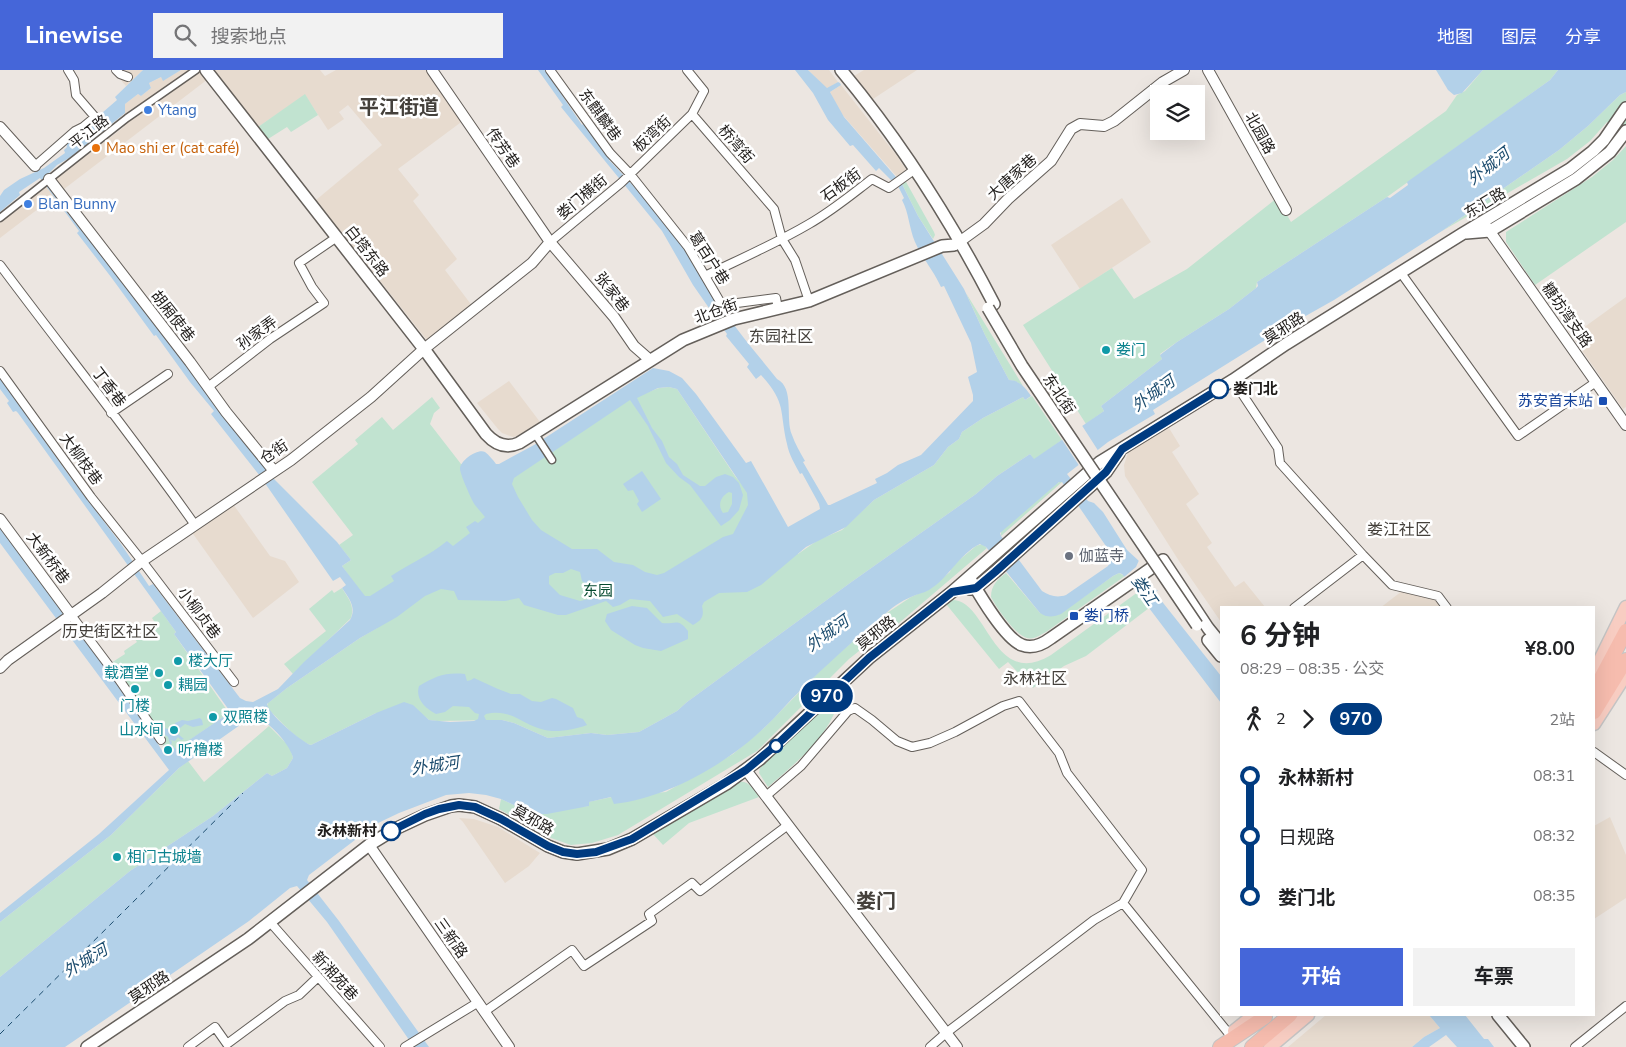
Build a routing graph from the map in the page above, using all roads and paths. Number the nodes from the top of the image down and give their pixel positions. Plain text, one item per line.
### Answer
1 (68, 70) edge
2 (116, 70) edge
3 (196, 70) edge
4 (206, 70) edge
5 (432, 70) edge
6 (550, 70) edge
7 (687, 70) edge
8 (841, 70) edge
9 (1184, 70) edge
10 (1208, 70) edge
11 (128, 77) dead end
12 (1626, 108) edge
13 (692, 114) junction
14 (0, 127) edge
15 (1626, 131) edge
16 (35, 166) joint
17 (914, 170) junction
18 (1573, 174) junction
19 (629, 175) junction
20 (48, 181) junction
21 (1286, 210) dead end
22 (0, 218) edge
23 (1486, 226) junction
24 (1462, 234) joint
25 (337, 237) junction
26 (782, 239) junction
27 (550, 242) junction
28 (957, 244) junction
29 (0, 265) edge
30 (1401, 273) junction
31 (705, 276) junction
32 (809, 301) junction
33 (778, 309) junction
34 (424, 349) junction
35 (650, 360) junction
36 (0, 371) edge
37 (168, 374) dead end
38 (1233, 380) junction
39 (1596, 382) junction
40 (208, 387) junction
41 (112, 413) junction
42 (1626, 426) edge
43 (537, 437) junction
44 (507, 446) joint
45 (551, 459) dead end
46 (273, 471) junction
47 (1069, 498) junction
48 (0, 519) edge
49 (195, 525) junction
50 (1363, 555) junction
51 (142, 561) junction
52 (1159, 563) junction
53 (969, 577) junction
54 (976, 588) junction
55 (952, 592) junction
56 (1297, 606) edge
57 (1446, 606) edge
58 (1626, 607) edge
59 (70, 616) junction
60 (1200, 623) junction
61 (1626, 631) edge
62 (1220, 643) edge
63 (1220, 654) edge
64 (1626, 660) edge
65 (0, 668) edge
66 (1595, 670) edge
67 (1626, 674) edge
68 (234, 682) dead end
69 (1595, 689) edge
70 (1595, 710) edge
71 (1595, 722) edge
72 (161, 740) dead end
73 (1595, 753) edge
74 (746, 770) junction
75 (1626, 775) edge
76 (766, 796) junction
77 (788, 825) junction
78 (369, 845) junction
79 (1123, 903) junction
80 (270, 922) junction
81 (318, 978) junction
82 (478, 1003) junction
83 (1626, 1006) edge
84 (484, 1012) junction
85 (1262, 1016) edge
86 (1289, 1016) edge
87 (1307, 1016) edge
88 (1490, 1016) edge
89 (1499, 1016) edge
90 (946, 1033) junction
91 (1230, 1041) edge
92 (407, 1046) edge
93 (87, 1047) edge
94 (188, 1047) edge
95 (380, 1047) edge
96 (509, 1047) edge
97 (930, 1047) edge
98 (957, 1047) edge
99 (1216, 1047) edge
100 (1220, 1047) edge
101 (1252, 1047) edge
102 (1270, 1047) edge
103 (1514, 1047) edge
104 (1524, 1047) edge
105 (1575, 1047) edge

1 - 16 street
2 - 11 street
3 - 20 street, 平江路
4 - 25 main road, 白塔东路
5 - 27 street, 传芳巷
6 - 19 street, 东麒麟巷
7 - 13 street
8 - 17 main road, 东北街
9 - 28 street, 大唐家巷
10 - 21 street, 北园路
12 - 18 main road, 东汇路
13 - 19 street, 板湾街
13 - 26 street, 桥湾街
14 - 16 street
15 - 18 main road, 东汇路
17 - 26 street, 石板街
17 - 28 main road, 东北街
18 - 23 main road, 东汇路
19 - 27 street, 娄门横街
19 - 31 street, 葛百户巷
20 - 22 street, 平江路
20 - 40 street, 胡厢使巷
23 - 24 main road, 东汇路
23 - 39 street, 糖坊湾支路
24 - 30 main road, 莫邪路
25 - 34 main road, 白塔东路
25 - 40 street, 孙家弄
26 - 31 street
26 - 32 street, 桥湾街
27 - 34 street, 仓街
27 - 35 street, 张家巷
28 - 32 main road, 北仓街
28 - 52 main road, 东北街, bridge
29 - 41 street, 丁香巷
30 - 38 main road, 莫邪路
30 - 39 street
31 - 33 street, 葛百户巷
32 - 33 main road, 北仓街
33 - 35 main road, 北仓街
34 - 44 main road, 白塔东路
34 - 46 street, 仓街
35 - 43 main road, 北仓街
36 - 51 street, 大柳枝巷
37 - 41 street
38 - 47 main road, 莫邪路
38 - 50 street
39 - 42 street, 糖坊湾支路
40 - 46 street, 胡厢使巷
41 - 49 street, 丁香巷
43 - 44 main road, 北仓街
43 - 45 street
46 - 49 street, 仓街
47 - 53 main road, 莫邪路
47 - 54 main road, 莫邪路
48 - 59 street, 大新桥巷
49 - 51 street, 仓街
50 - 56 street
50 - 57 street
51 - 59 street, 仓街
51 - 68 street, 小柳贞巷
52 - 54 main road
52 - 60 main road, 东北街, bridge
53 - 54 main road
53 - 55 main road, 莫邪路
54 - 55 main road, 莫邪路
55 - 74 main road, 莫邪路
58 - 66 main road
59 - 65 street, 仓街
59 - 72 street
60 - 62 main road
60 - 63 main road
61 - 69 highway
64 - 70 highway
67 - 71 main road
73 - 75 street
74 - 76 street
74 - 78 main road, 莫邪路
76 - 77 street
76 - 79 street
77 - 84 street
77 - 90 street
78 - 80 main road, 莫邪路
78 - 82 street, 三新路
79 - 90 street
79 - 91 street
80 - 81 street, 新湘苑巷
80 - 93 main road, 莫邪路
81 - 94 street
81 - 95 street, 新湘苑巷
82 - 84 street, 三新路
82 - 92 street
83 - 105 street
84 - 96 street, 三新路
85 - 91 highway
85 - 100 highway
86 - 101 highway
87 - 102 main road
88 - 103 main road
89 - 104 main road
90 - 97 street
90 - 98 street
91 - 99 main road

